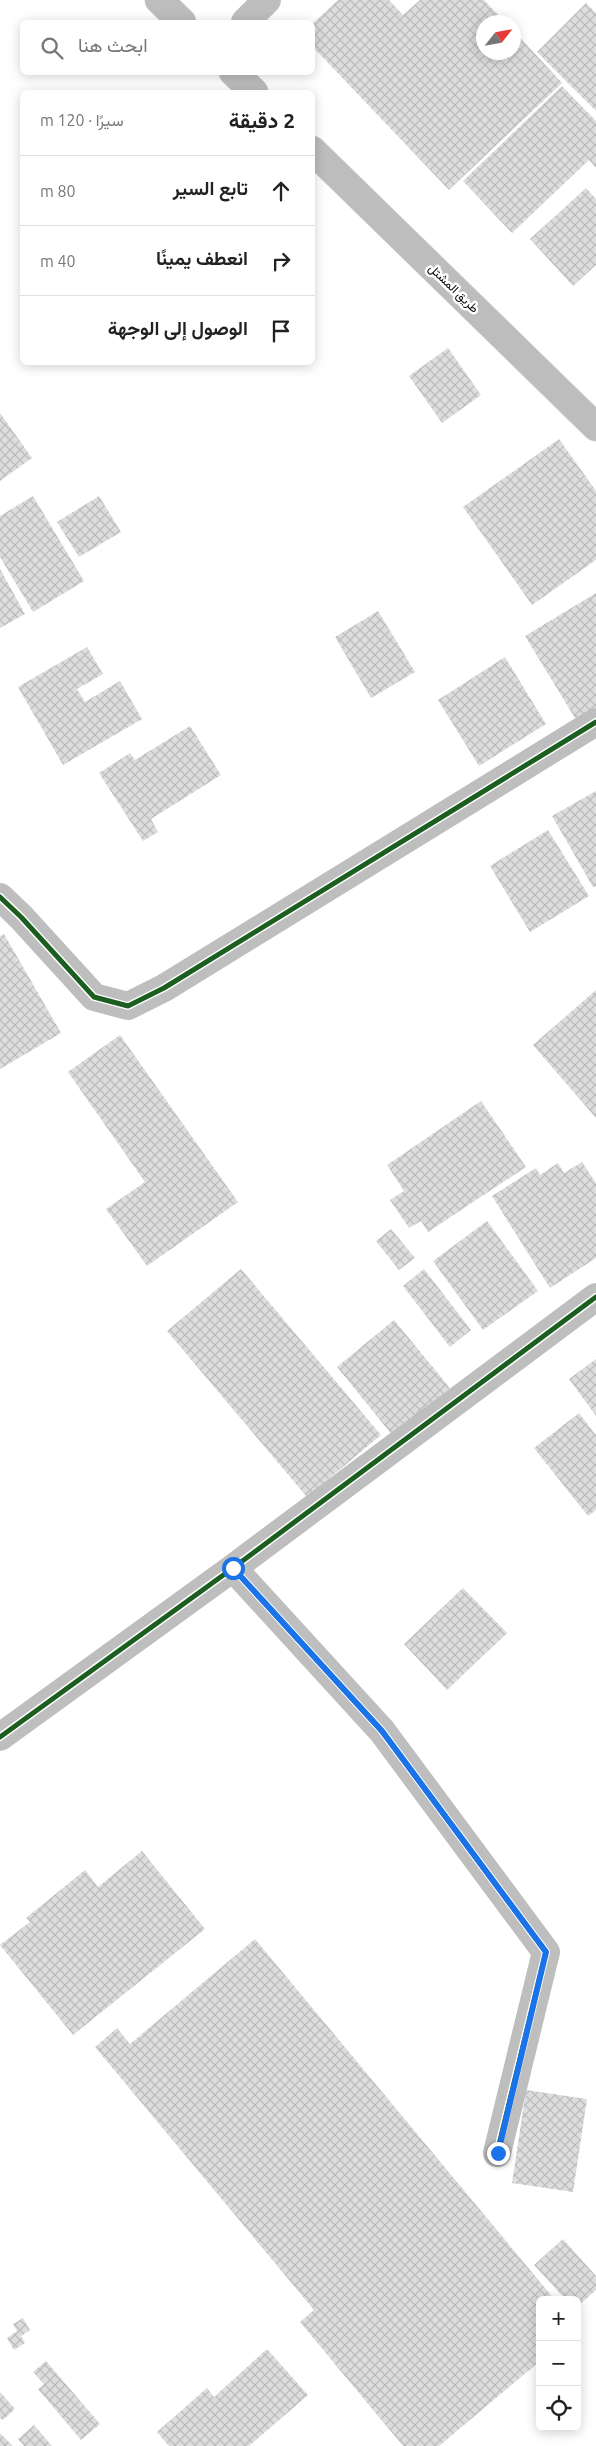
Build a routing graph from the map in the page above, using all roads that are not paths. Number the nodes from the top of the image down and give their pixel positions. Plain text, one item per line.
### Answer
1 (159, 0) edge
2 (267, 0) edge
3 (180, 20) edge
4 (247, 20) edge
5 (236, 75) edge
6 (252, 90) edge
7 (315, 153) edge
8 (596, 427) edge
9 (596, 722) edge
10 (0, 897) edge
11 (596, 1296) edge
12 (233, 1568) junction
13 (0, 1737) edge
14 (498, 2153) dead end

1 - 3 main road
2 - 4 street
5 - 6 main road
7 - 8 main road, طريق المشتل
9 - 10 street
11 - 12 street
12 - 13 street
12 - 14 street

